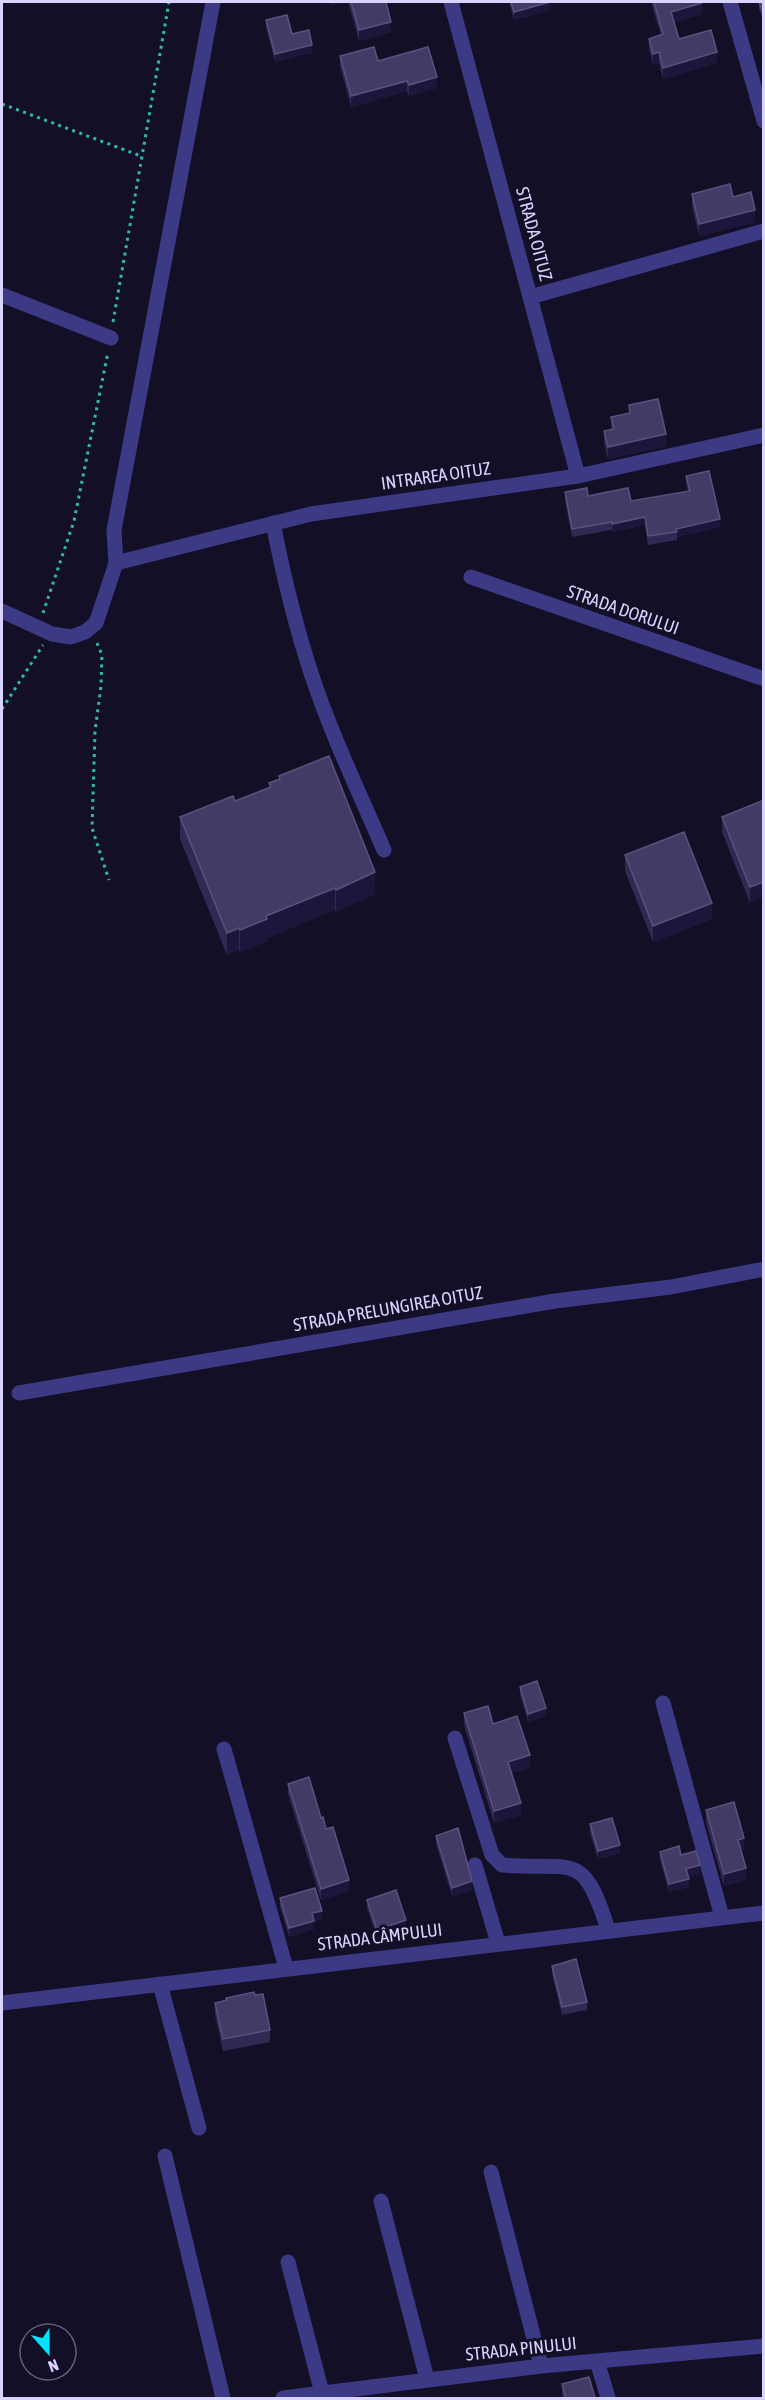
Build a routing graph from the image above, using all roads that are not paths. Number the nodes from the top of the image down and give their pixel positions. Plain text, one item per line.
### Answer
1 (213, 2) edge
2 (451, 2) edge
3 (730, 2) edge
4 (764, 121) edge
5 (764, 231) edge
6 (2, 295) edge
7 (531, 297) junction
8 (111, 338) road end
9 (764, 435) edge
10 (578, 477) junction
11 (273, 523) junction
12 (116, 563) junction
13 (471, 577) dead end
14 (2, 610) edge
15 (764, 679) edge
16 (384, 850) dead end
17 (764, 1269) edge
18 (19, 1393) dead end
19 (663, 1703) dead end
20 (455, 1738) dead end
21 (224, 1749) dead end
22 (475, 1865) dead end
23 (764, 1913) edge
24 (722, 1917) junction
25 (608, 1930) junction
26 (498, 1943) junction
27 (286, 1968) junction
28 (160, 1984) junction
29 (2, 2003) edge
30 (199, 2128) dead end
31 (165, 2156) dead end
32 (491, 2172) dead end
33 (381, 2201) dead end
34 (288, 2262) dead end
35 (764, 2346) edge
36 (597, 2361) junction
37 (541, 2366) junction
38 (427, 2379) junction
39 (322, 2393) junction
40 (223, 2398) edge
41 (283, 2398) edge
42 (608, 2398) edge

1 - 12 street
2 - 7 street, STRADA OITUZ
3 - 4 street
5 - 7 street
6 - 8 street
7 - 10 street, STRADA OITUZ
9 - 10 street, INTRAREA OITUZ
10 - 11 street, INTRAREA OITUZ
11 - 12 street, INTRAREA OITUZ
11 - 16 street
12 - 14 street
13 - 15 street, STRADA DORULUI
17 - 18 street, STRADA PRELUNGIREA OITUZ
19 - 24 street
20 - 25 street
21 - 27 street
22 - 26 street
23 - 24 street, STRADA CÂMPULUI
24 - 25 street, STRADA CÂMPULUI
25 - 26 street, STRADA CÂMPULUI
26 - 27 street, STRADA CÂMPULUI
27 - 28 street, STRADA CÂMPULUI
28 - 29 street, STRADA CÂMPULUI
28 - 30 street
31 - 40 street
32 - 37 street
33 - 38 street
34 - 39 street
35 - 36 street, STRADA PINULUI
36 - 37 street, STRADA PINULUI
36 - 42 street
37 - 38 street, STRADA PINULUI
38 - 39 street, STRADA PINULUI
39 - 41 street, STRADA PINULUI

